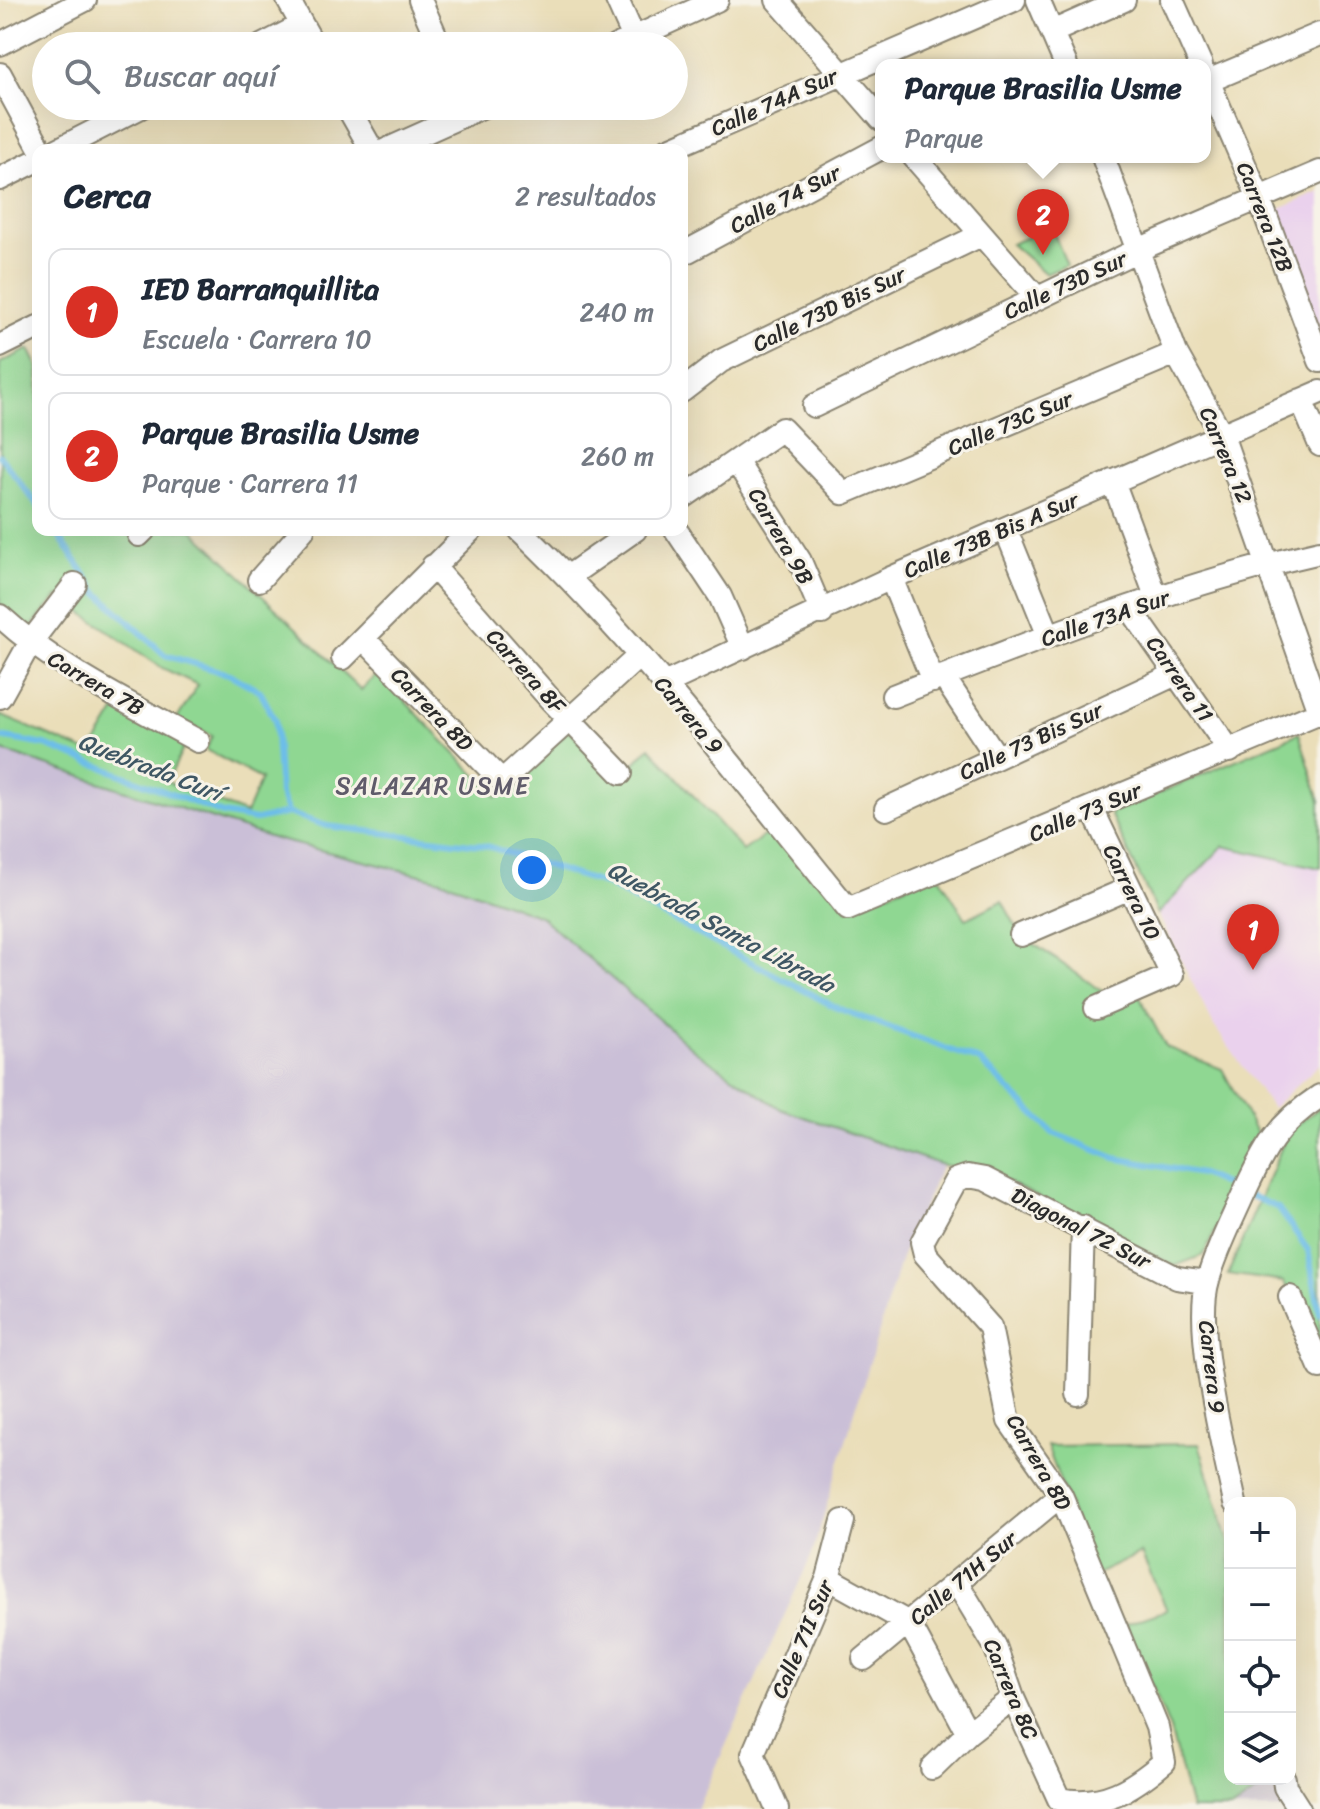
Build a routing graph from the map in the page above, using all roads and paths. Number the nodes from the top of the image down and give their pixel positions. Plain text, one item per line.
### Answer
1 (85, 0) edge
2 (288, 0) edge
3 (420, 0) edge
4 (617, 0) edge
5 (717, 0) edge
6 (777, 0) edge
7 (1014, 0) edge
8 (1038, 0) edge
9 (1124, 0) edge
10 (1172, 0) edge
11 (302, 25) junction
12 (288, 32) edge
13 (306, 32) edge
14 (434, 32) edge
15 (623, 32) edge
16 (647, 32) edge
17 (1052, 32) junction
18 (1320, 34) edge
19 (0, 44) edge
20 (1063, 59) edge
21 (1199, 59) edge
22 (1211, 71) edge
23 (840, 73) junction
24 (0, 74) edge
25 (1211, 87) edge
26 (875, 112) edge
27 (116, 120) edge
28 (355, 120) edge
29 (448, 120) edge
30 (38, 144) edge
31 (69, 144) edge
32 (369, 144) edge
33 (398, 144) edge
34 (680, 144) edge
35 (875, 151) edge
36 (32, 163) edge
37 (926, 163) edge
38 (1105, 163) edge
39 (1320, 172) edge
40 (0, 179) edge
41 (1259, 198) junction
42 (981, 235) junction
43 (1140, 249) junction
44 (688, 251) dead end
45 (1037, 298) junction
46 (32, 330) edge
47 (0, 346) edge
48 (1176, 353) junction
49 (1320, 361) edge
50 (688, 386) edge
51 (1310, 396) edge
52 (814, 406) dead end
53 (1222, 435) junction
54 (1320, 445) edge
55 (736, 461) junction
56 (1113, 481) junction
57 (688, 494) edge
58 (1006, 530) junction
59 (298, 536) edge
60 (465, 536) edge
61 (526, 536) edge
62 (626, 536) edge
63 (680, 536) edge
64 (1320, 552) edge
65 (1268, 564) junction
66 (433, 566) junction
67 (569, 576) junction
68 (891, 578) junction
69 (259, 580) dead end
70 (75, 584) dead end
71 (1157, 599) junction
72 (1130, 608) junction
73 (822, 613) junction
74 (0, 616) edge
75 (1049, 636) junction
76 (363, 638) junction
77 (30, 643) junction
78 (743, 648) junction
79 (638, 657) junction
80 (343, 658) dead end
81 (1176, 674) junction
82 (938, 678) junction
83 (664, 684) junction
84 (893, 696) dead end
85 (0, 697) edge
86 (1320, 712) edge
87 (569, 720) junction
88 (198, 741) dead end
89 (1230, 751) junction
90 (996, 756) junction
91 (621, 773) dead end
92 (886, 809) dead end
93 (1092, 809) junction
94 (1130, 888) junction
95 (848, 909) joint
96 (1021, 935) dead end
97 (1096, 1008) dead end
98 (1320, 1096) edge
99 (956, 1180) joint
100 (1083, 1227) junction
101 (1207, 1282) junction
102 (1290, 1297) dead end
103 (1320, 1367) edge
104 (1078, 1394) dead end
105 (1061, 1495) junction
106 (1234, 1497) edge
107 (843, 1521) dead end
108 (828, 1578) junction
109 (957, 1583) junction
110 (909, 1623) junction
111 (864, 1659) dead end
112 (1013, 1698) junction
113 (968, 1733) junction
114 (932, 1768) dead end
115 (1285, 1785) edge
116 (1059, 1799) joint
117 (777, 1809) edge
118 (1299, 1809) edge

1 - 19 street
2 - 11 street
3 - 14 street
4 - 15 street
5 - 16 street
6 - 23 street
7 - 23 street, Calle 74A Sur
8 - 17 street
9 - 17 street
10 - 21 street, Carrera 12B
11 - 12 street
11 - 13 street
17 - 20 street
18 - 22 street
23 - 26 street
23 - 34 street, Calle 74A Sur
24 - 30 street
25 - 41 street, Carrera 12B
27 - 31 street
28 - 32 street
29 - 33 street
35 - 44 street, Calle 74 Sur
36 - 40 street
37 - 42 street
38 - 43 street, Carrera 12
39 - 41 street, Calle 73D Sur
41 - 43 street, Calle 73D Sur
41 - 49 street, Carrera 12B
42 - 45 street
42 - 50 street, Calle 73D Bis Sur
43 - 45 street, Calle 73D Sur
43 - 48 street, Carrera 12
45 - 52 street, Calle 73D Sur
46 - 47 street
48 - 53 street, Carrera 12
48 - 55 street, Calle 73C Sur
51 - 53 street, Calle 73B Bis A Sur
51 - 54 street
53 - 56 street, Calle 73B Bis A Sur
53 - 65 street, Carrera 12
55 - 57 street
55 - 73 street, Carrera 9B
56 - 58 street, Calle 73B Bis A Sur
56 - 71 street, Carrera 11
58 - 68 street, Calle 73B Bis A Sur
58 - 75 street
59 - 69 street
60 - 66 street
61 - 67 street, Carrera 9
62 - 67 street
63 - 78 street
64 - 65 street, Calle 73A Sur
65 - 71 street, Calle 73A Sur
65 - 86 street, Carrera 12
66 - 76 street
66 - 87 street, Carrera 8F
67 - 79 street, Carrera 9
68 - 73 street, Calle 73B Bis A Sur
68 - 82 street
70 - 77 street
71 - 72 street, Calle 73A Sur
72 - 75 street, Calle 73A Sur
72 - 81 street, Carrera 11
73 - 78 street, Calle 73B Bis A Sur
74 - 77 street, Carrera 7B
75 - 82 street, Calle 73A Sur
76 - 80 street
76 - 87 street, Carrera 8D
77 - 85 street
77 - 88 street, Carrera 7B
78 - 83 street, Calle 73B Bis A Sur
79 - 83 street, Carrera 9
79 - 87 street
81 - 89 street, Carrera 11
81 - 90 street, Calle 73 Bis Sur
82 - 84 street, Calle 73A Sur
82 - 90 street
83 - 95 street, Carrera 9
86 - 89 street, Calle 73 Sur
87 - 91 street, Carrera 8F
89 - 93 street, Calle 73 Sur
90 - 92 street, Calle 73 Bis Sur
93 - 94 street, Carrera 10
93 - 95 street, Calle 73 Sur
94 - 96 street
94 - 97 street, Carrera 10
98 - 101 street, Carrera 9
99 - 100 street, Diagonal 72 Sur
99 - 105 street, Carrera 8D
100 - 101 street, Diagonal 72 Sur
100 - 104 street
101 - 106 street, Carrera 9
102 - 103 street
105 - 109 street, Calle 71H Sur
105 - 116 street, Carrera 8D
107 - 108 street, Calle 71I Sur
108 - 110 street
108 - 117 street, Calle 71I Sur
109 - 110 street, Calle 71H Sur
109 - 112 street, Carrera 8C
110 - 111 street, Calle 71H Sur
110 - 113 street
112 - 113 street
112 - 116 street, Carrera 8C
113 - 114 street
115 - 118 street

